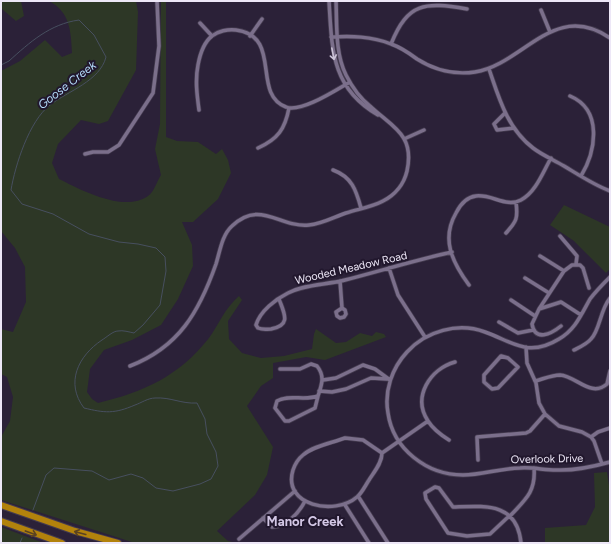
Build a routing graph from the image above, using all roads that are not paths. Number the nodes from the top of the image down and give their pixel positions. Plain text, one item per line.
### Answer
1 (157, 1) edge
2 (329, 1) edge
3 (336, 1) edge
4 (467, 9) dead end
5 (541, 10) dead end
6 (262, 19) dead end
7 (200, 23) dead end
8 (550, 32) junction
9 (212, 36) junction
10 (250, 36) junction
11 (331, 37) junction
12 (337, 37) junction
13 (610, 38) edge
14 (391, 44) junction
15 (490, 68) junction
16 (350, 82) junction
17 (344, 85) junction
18 (570, 96) dead end
19 (289, 108) junction
20 (199, 110) dead end
21 (505, 113) junction
22 (383, 117) junction
23 (514, 128) junction
24 (424, 130) dead end
25 (404, 139) junction
26 (258, 148) dead end
27 (84, 154) dead end
28 (551, 158) junction
29 (333, 170) dead end
30 (581, 176) junction
31 (610, 191) edge
32 (516, 202) junction
33 (361, 208) junction
34 (506, 233) dead end
35 (560, 236) dead end
36 (452, 252) junction
37 (540, 256) dead end
38 (576, 264) junction
39 (389, 268) junction
40 (564, 271) junction
41 (610, 277) edge
42 (525, 278) dead end
43 (340, 281) junction
44 (608, 282) edge
45 (468, 285) dead end
46 (589, 288) dead end
47 (549, 293) junction
48 (610, 298) edge
49 (279, 299) junction
50 (511, 300) dead end
51 (342, 308) dead end
52 (539, 309) junction
53 (582, 315) junction
54 (535, 316) junction
55 (499, 322) dead end
56 (561, 326) dead end
57 (533, 330) junction
58 (425, 337) junction
59 (526, 347) junction
60 (574, 350) dead end
61 (455, 362) dead end
62 (526, 363) junction
63 (130, 366) dead end
64 (518, 367) junction
65 (373, 369) junction
66 (280, 370) dead end
67 (610, 371) edge
68 (371, 378) junction
69 (323, 380) junction
70 (389, 380) junction
71 (535, 381) junction
72 (320, 391) junction
73 (318, 396) junction
74 (545, 414) junction
75 (428, 421) junction
76 (610, 428) edge
77 (591, 438) junction
78 (449, 440) dead end
79 (399, 442) junction
80 (382, 453) junction
81 (478, 460) dead end
82 (610, 462) edge
83 (602, 464) junction
84 (534, 468) junction
85 (295, 491) junction
86 (358, 496) junction
87 (305, 501) junction
88 (345, 505) junction
89 (1, 506) edge
90 (510, 516) junction
91 (263, 518) junction
92 (1, 521) edge
93 (238, 539) dead end
94 (62, 543) edge
95 (118, 543) edge
96 (369, 543) edge
97 (388, 543) edge
98 (521, 543) edge

1 - 27 street
2 - 11 street
3 - 12 street
4 - 14 street
5 - 8 street
6 - 10 street
7 - 9 street
8 - 13 street
8 - 15 street
9 - 10 street
9 - 20 street
10 - 19 street
11 - 12 street
11 -> 17 street
12 - 14 street
12 - 16 street
14 - 15 street
15 - 21 street
16 - 17 street
16 - 22 street
17 - 19 street
17 - 22 street
18 - 30 street
19 - 26 street
21 - 23 street
21 - 23 street
22 - 25 street
23 - 28 street
24 - 25 street
25 - 33 street
28 - 30 street
28 - 32 street
29 - 33 street
30 - 31 street
32 - 34 street
32 - 36 street
33 - 63 street
35 - 38 street
36 - 39 street, Wooded Meadow Road
36 - 45 street
37 - 40 street
38 - 40 street
38 - 46 street
39 - 43 street, Wooded Meadow Road
39 - 58 street
40 - 47 street
41 - 44 street
42 - 47 street
43 - 49 street, Wooded Meadow Road
43 - 51 street
44 - 53 street
47 - 52 street
48 - 60 street
49 - 49 street, Wooded Meadow Road
50 - 54 street
52 - 53 street
52 - 54 street
53 - 59 street
54 - 57 street
55 - 57 street
56 - 57 street
58 - 59 street
58 - 70 street, Overlook Drive
59 - 62 street
61 - 75 street
62 - 64 street
62 - 71 street
64 - 64 street
65 - 68 street
65 - 69 street
65 - 70 street
66 - 69 street
67 - 71 street
68 - 70 street
68 - 72 street
69 - 72 street
70 - 79 street, Overlook Drive
71 - 74 street
72 - 73 street
73 - 73 street
74 - 77 street
74 - 81 street
75 - 78 street
75 - 79 street
76 - 77 street
77 - 83 street
79 - 80 street
79 - 84 street, Overlook Drive
80 - 85 street
80 - 86 street
82 - 83 street, Overlook Drive
83 - 84 street, Overlook Drive
84 - 90 street
85 - 87 street
85 - 91 street
86 - 88 street
86 - 97 street
87 - 88 street
87 - 91 street
88 - 96 street
95 -> 89 highway
90 - 90 street
90 - 98 street
91 - 93 street
92 -> 94 highway

